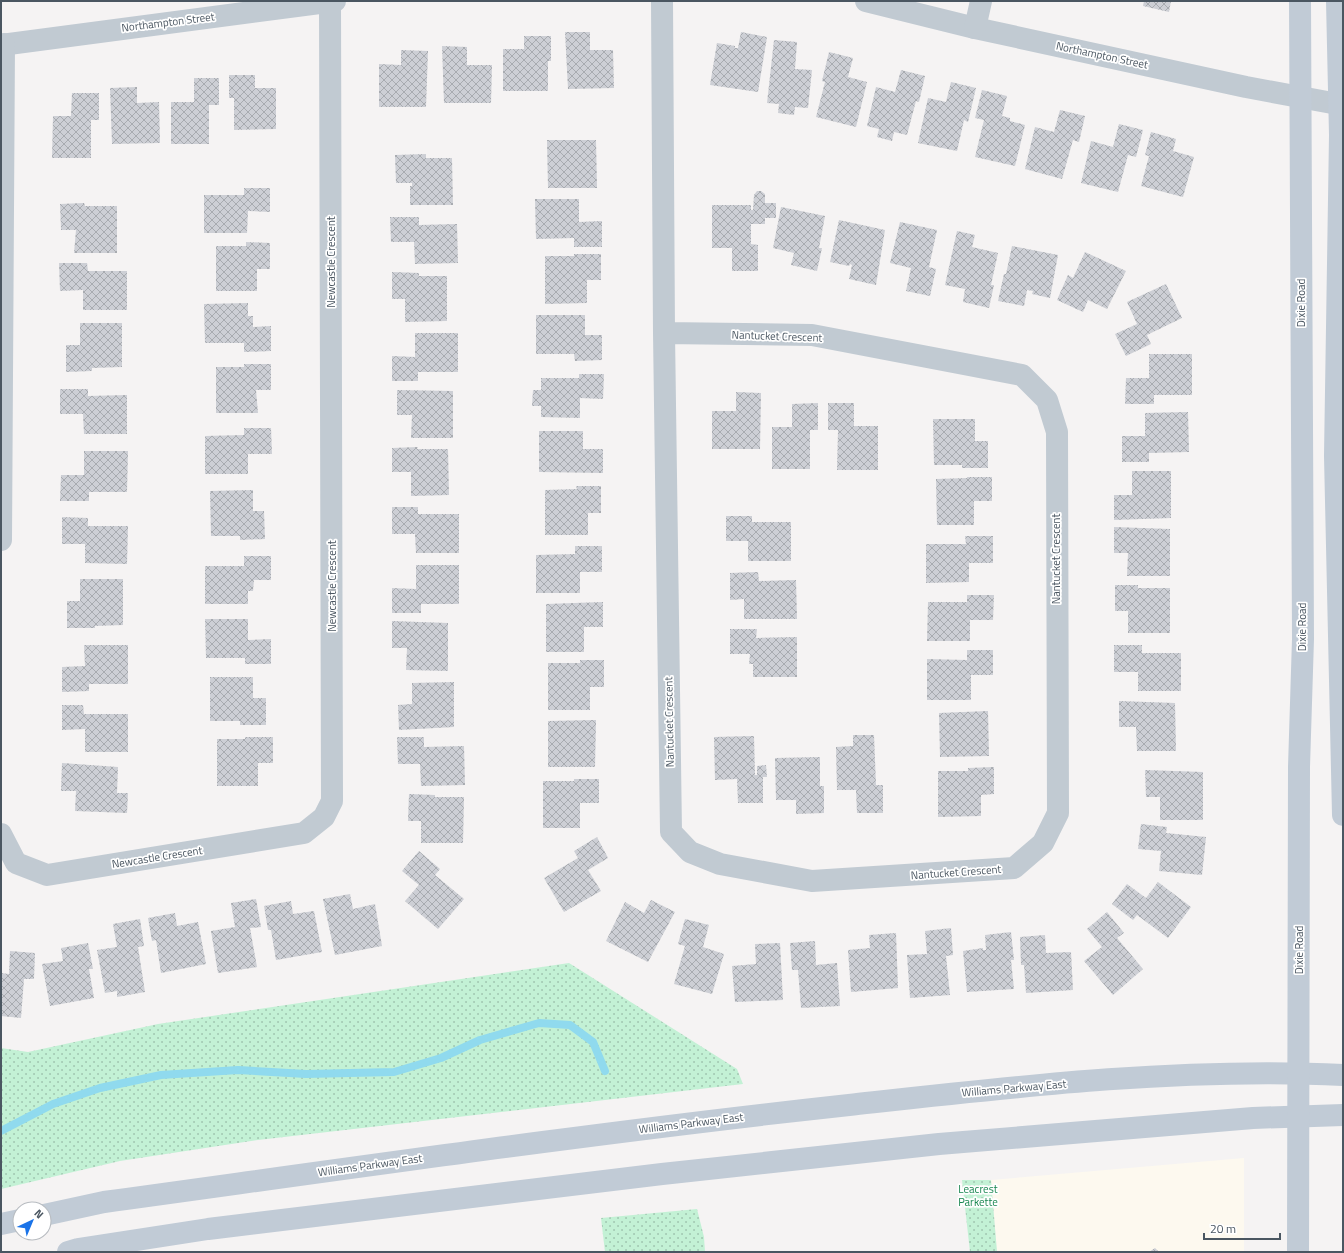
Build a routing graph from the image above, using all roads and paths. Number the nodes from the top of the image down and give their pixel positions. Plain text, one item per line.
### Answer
1 (333, 1) edge
2 (662, 1) edge
3 (866, 1) edge
4 (981, 1) edge
5 (1300, 1) edge
6 (1337, 1) edge
7 (975, 28) junction
8 (2, 44) edge
9 (1299, 98) junction
10 (1341, 105) edge
11 (664, 333) junction
12 (2, 442) edge
13 (1, 540) edge
14 (1343, 815) edge
15 (1, 834) edge
16 (1298, 1073) junction
17 (1343, 1075) edge
18 (1343, 1115) edge
19 (1298, 1116) junction
20 (52, 1212) edge
21 (12, 1222) edge
22 (1, 1224) edge
23 (68, 1252) edge
24 (1298, 1252) edge

1 - 8 street, Northampton Street
1 - 15 street, Newcastle Crescent
2 - 11 street, Nantucket Crescent
3 - 7 street, Northampton Street
4 - 7 street
5 - 9 main road, Dixie Road
6 - 10 main road
7 - 9 street, Northampton Street
8 - 12 street
9 - 10 street, Northampton Street
9 - 16 main road, Dixie Road
10 - 14 main road
11 - 11 street, Nantucket Crescent
12 - 13 street
16 - 17 main road, Williams Parkway East
16 - 19 main road, Dixie Road
16 - 20 main road, Williams Parkway East
18 - 19 main road
19 - 23 main road
19 - 24 main road, Dixie Road
21 - 22 main road

